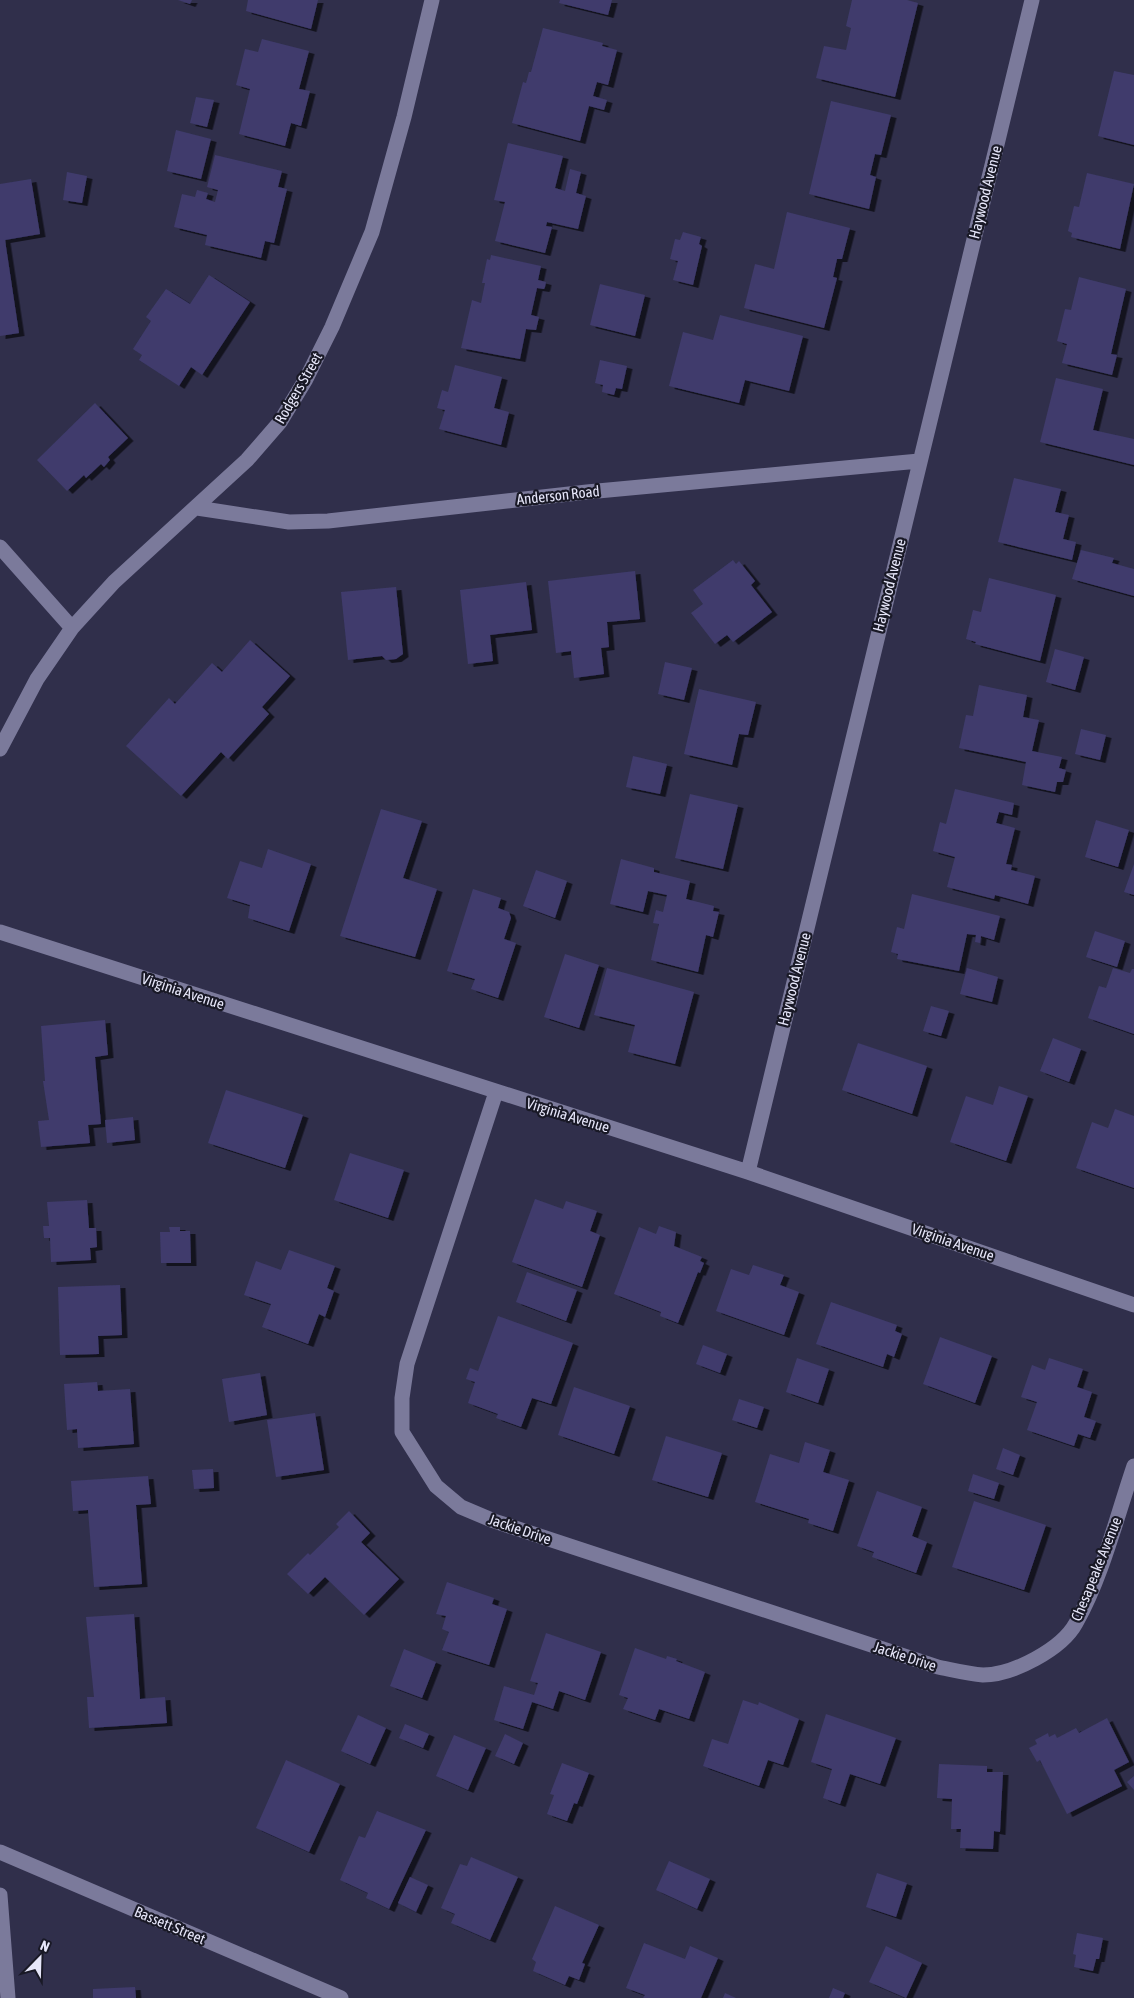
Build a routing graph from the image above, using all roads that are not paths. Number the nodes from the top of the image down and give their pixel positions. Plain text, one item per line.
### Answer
1 (432, 0) edge
2 (1032, 0) edge
3 (919, 461) junction
4 (197, 508) junction
5 (0, 547) edge
6 (72, 628) junction
7 (0, 749) edge
8 (0, 932) edge
9 (496, 1092) junction
10 (748, 1172) junction
11 (1134, 1306) edge
12 (1134, 1466) edge
13 (1011, 1670) joint
14 (0, 1852) edge
15 (0, 1895) edge
16 (8, 1998) edge
17 (341, 1998) edge

1 - 4 street, Rodgers Street
2 - 3 street, Haywood Avenue
3 - 4 street, Anderson Road
3 - 10 street, Haywood Avenue
4 - 6 street, Rodgers Street
5 - 6 street
6 - 7 street, Rodgers Street
8 - 9 street, Virginia Avenue
9 - 10 street, Virginia Avenue
9 - 13 street, Jackie Drive
10 - 11 street, Virginia Avenue
12 - 13 street, Chesapeake Avenue
14 - 17 street, Bassett Street
15 - 16 street

